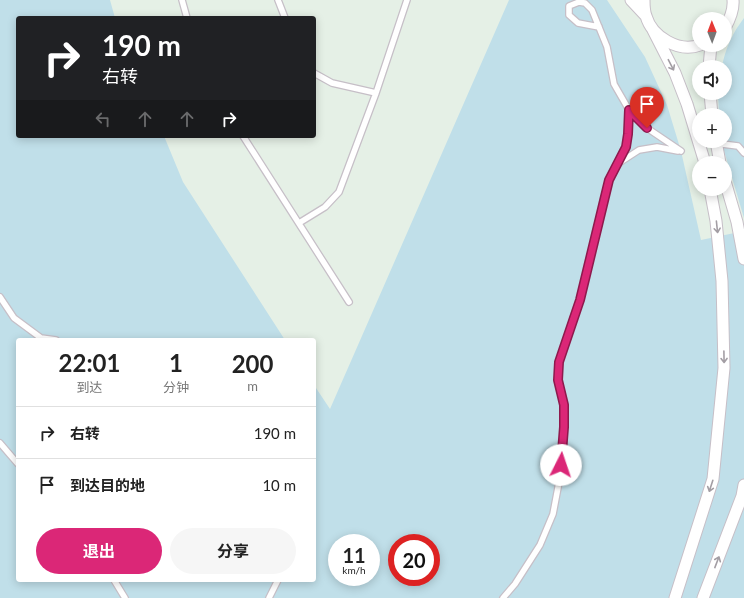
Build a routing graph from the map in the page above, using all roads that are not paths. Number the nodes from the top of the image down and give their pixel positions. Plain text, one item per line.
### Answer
1 (182, 0) edge
2 (278, 0) edge
3 (407, 0) edge
4 (632, 0) edge
5 (644, 0) edge
6 (735, 2) edge
7 (732, 12) edge
8 (186, 16) edge
9 (284, 16) edge
10 (646, 16) junction
11 (598, 27) junction
12 (653, 30) junction
13 (692, 46) edge
14 (316, 74) edge
15 (376, 93) junction
16 (629, 110) junction
17 (244, 138) edge
18 (732, 145) edge
19 (744, 153) edge
20 (703, 156) edge
21 (617, 164) junction
22 (711, 196) edge
23 (729, 196) edge
24 (299, 223) junction
25 (744, 259) edge
26 (0, 296) edge
27 (348, 302) dead end
28 (41, 338) edge
29 (0, 443) edge
30 (16, 462) edge
31 (744, 485) edge
32 (115, 582) edge
33 (277, 582) edge
34 (125, 598) edge
35 (269, 598) edge
36 (503, 598) edge
37 (675, 598) edge
38 (703, 598) edge

1 - 8 lane
2 - 9 lane
3 - 15 lane
4 - 10 street
5 - 10 street
6 - 7 street
10 - 12 street
11 - 11 lane
11 - 16 lane
12 - 13 street
12 -> 20 street
14 - 15 lane
15 - 24 lane
16 - 21 lane
16 - 21 lane
17 - 24 lane
18 - 19 lane
21 - 36 lane
22 -> 37 street
23 - 25 street
24 - 27 lane
26 - 28 lane
29 - 30 lane
38 -> 31 street
32 - 34 lane
33 - 35 lane

